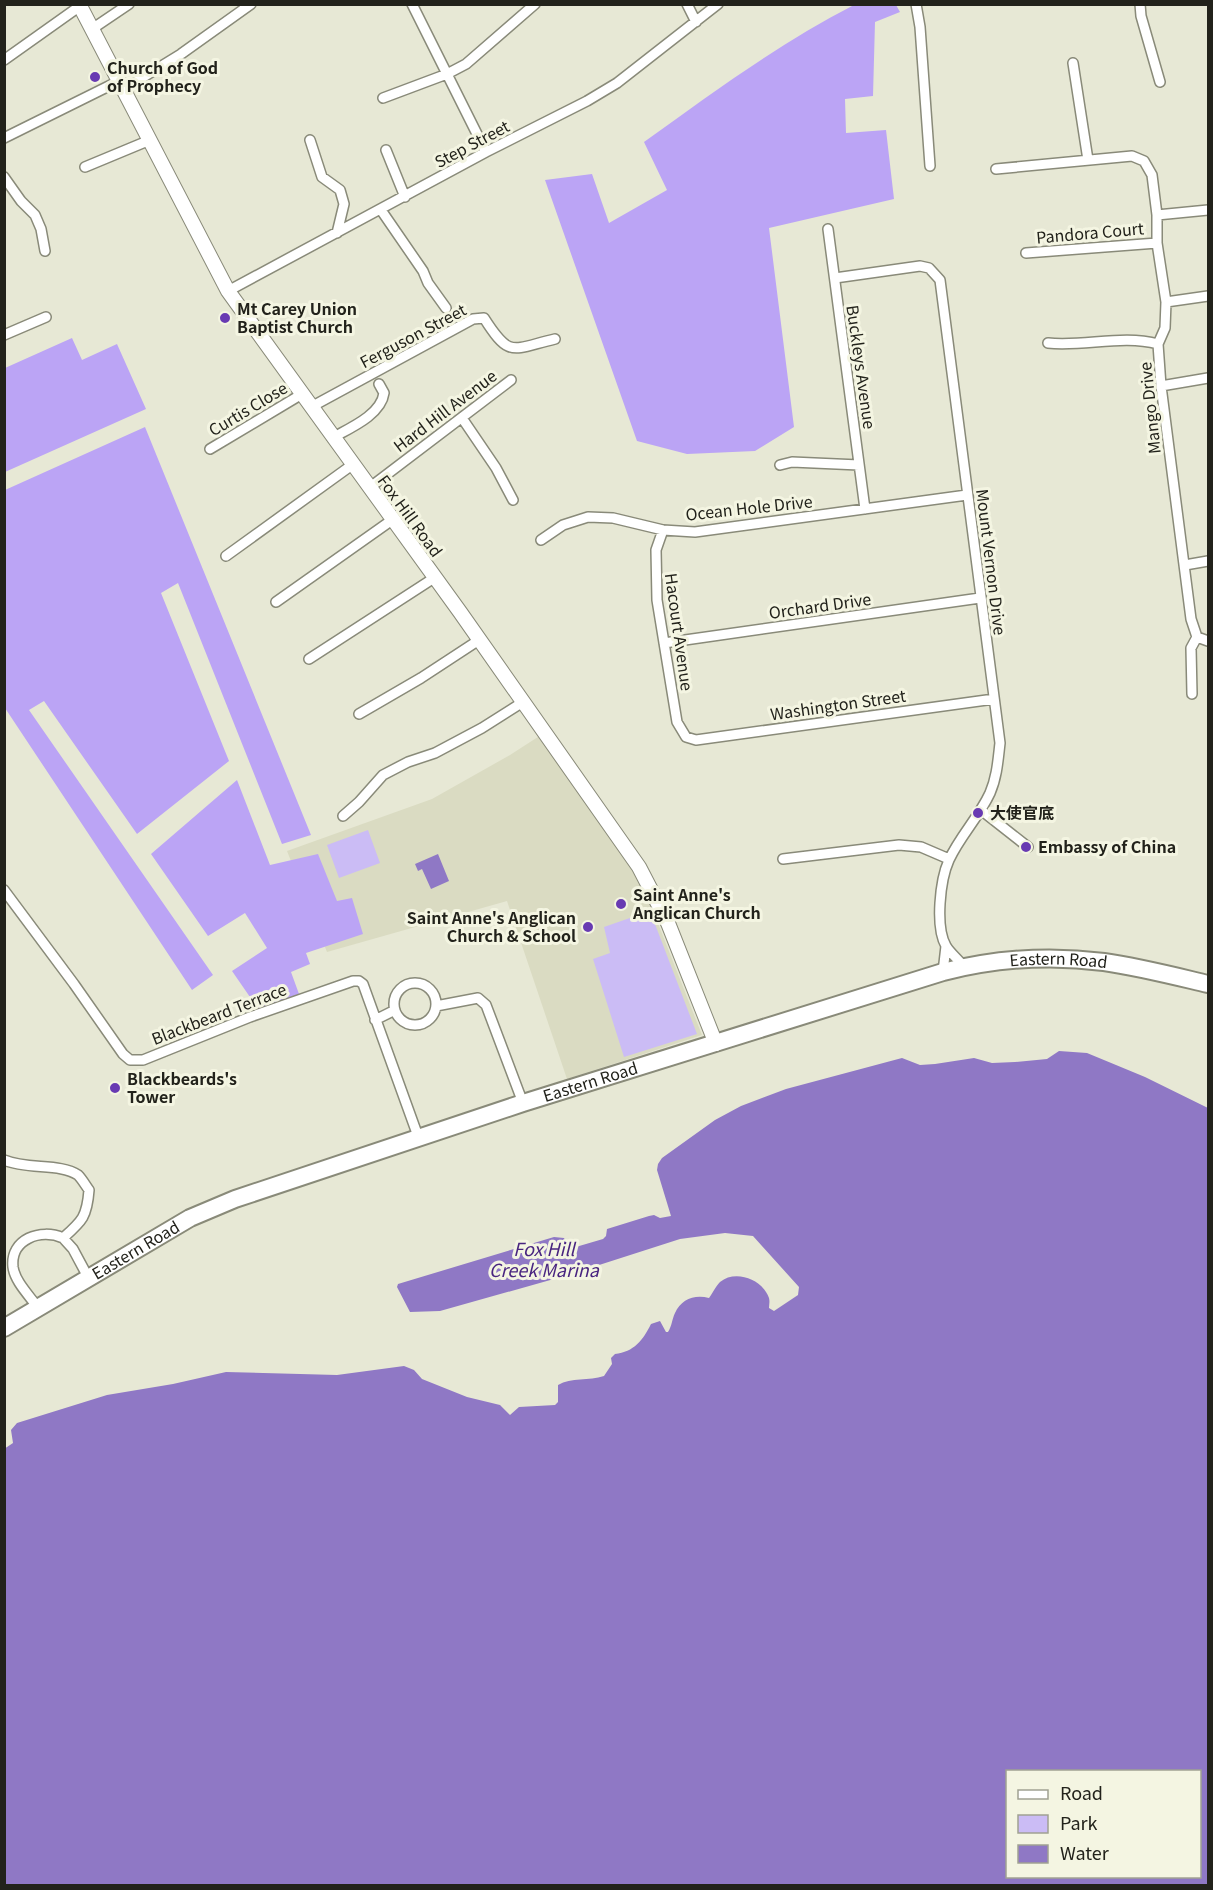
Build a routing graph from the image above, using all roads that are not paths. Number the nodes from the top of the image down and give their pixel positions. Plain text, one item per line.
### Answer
1 (129, 4) edge
2 (251, 4) edge
3 (424, 4) edge
4 (535, 4) edge
5 (687, 4) edge
6 (718, 4) edge
7 (916, 4) edge
8 (1140, 4) edge
9 (80, 5) edge
10 (413, 6) edge
11 (696, 22) junction
12 (92, 29) junction
13 (4, 60) edge
14 (1073, 63) dead end
15 (447, 74) junction
16 (1160, 82) dead end
17 (122, 85) junction
18 (383, 98) dead end
19 (4, 138) edge
20 (150, 140) junction
21 (310, 140) dead end
22 (386, 150) dead end
23 (486, 152) junction
24 (1088, 160) junction
25 (930, 166) dead end
26 (85, 167) dead end
27 (996, 168) dead end
28 (4, 177) edge
29 (405, 197) junction
30 (381, 210) junction
31 (1209, 210) edge
32 (1157, 215) junction
33 (828, 229) dead end
34 (338, 233) junction
35 (1157, 243) junction
36 (45, 251) dead end
37 (1026, 253) dead end
38 (834, 278) junction
39 (228, 291) junction
40 (1209, 296) edge
41 (1166, 302) junction
42 (446, 308) dead end
43 (46, 317) dead end
44 (4, 335) edge
45 (555, 339) dead end
46 (1048, 343) dead end
47 (1158, 344) junction
48 (1209, 378) edge
49 (511, 380) dead end
50 (379, 384) dead end
51 (1161, 386) junction
52 (302, 394) junction
53 (311, 407) junction
54 (462, 418) junction
55 (332, 438) junction
56 (210, 449) dead end
57 (352, 465) junction
58 (780, 465) dead end
59 (859, 465) junction
60 (369, 488) junction
61 (967, 495) junction
62 (513, 500) dead end
63 (865, 509) junction
64 (392, 520) junction
65 (663, 530) junction
66 (541, 540) dead end
67 (226, 556) dead end
68 (1209, 561) edge
69 (1185, 565) junction
70 (435, 578) junction
71 (980, 598) junction
72 (276, 602) dead end
73 (1197, 637) junction
74 (479, 640) junction
75 (1209, 640) edge
76 (664, 643) junction
77 (309, 659) dead end
78 (1192, 694) dead end
79 (994, 699) junction
80 (523, 702) junction
81 (359, 714) dead end
82 (686, 737) joint
83 (981, 810) junction
84 (343, 816) dead end
85 (1028, 848) dead end
86 (783, 859) dead end
87 (949, 859) junction
88 (4, 890) edge
89 (946, 946) junction
90 (964, 967) junction
91 (943, 972) junction
92 (1209, 984) edge
93 (436, 1006) junction
94 (395, 1010) junction
95 (375, 1020) junction
96 (716, 1044) junction
97 (523, 1103) junction
98 (419, 1139) junction
99 (4, 1160) edge
100 (63, 1238) junction
101 (88, 1276) junction
102 (38, 1308) junction
103 (4, 1328) edge

1 - 12 street
2 - 17 street
3 - 10 street
4 - 15 street
5 - 11 street
6 - 11 street, Step Street
7 - 25 street
8 - 16 street
9 - 12 main road, Fox Hill Road
9 - 13 street
10 - 15 street
11 - 23 street, Step Street
12 - 17 main road, Fox Hill Road
14 - 24 street
15 - 18 street
15 - 23 street
17 - 19 street
17 - 20 main road, Fox Hill Road
20 - 26 street
20 - 39 main road, Fox Hill Road
21 - 34 street
22 - 29 street
23 - 29 street, Step Street
24 - 27 street, Mango Drive
24 - 32 street, Mango Drive
28 - 36 street
29 - 30 street, Step Street
30 - 34 street, Step Street
30 - 42 street
31 - 32 street
32 - 35 street, Mango Drive
33 - 38 street, Buckleys Avenue
34 - 39 street, Step Street
35 - 37 street, Pandora Court
35 - 41 street, Mango Drive
38 - 59 street, Buckleys Avenue
38 - 61 street, Mount Vernon Drive
39 - 52 main road, Fox Hill Road
40 - 41 street
41 - 47 street, Mango Drive
43 - 44 street
45 - 53 street, Ferguson Street
46 - 47 street
47 - 51 street, Mango Drive
48 - 51 street
49 - 54 street, Hard Hill Avenue
50 - 55 street
51 - 69 street, Mango Drive
52 - 53 main road, Fox Hill Road
52 - 56 street, Curtis Close
53 - 55 main road, Fox Hill Road
54 - 60 street, Hard Hill Avenue
54 - 62 street
55 - 57 main road, Fox Hill Road
57 - 60 main road, Fox Hill Road
57 - 67 street
58 - 59 street
59 - 63 street, Buckleys Avenue
60 - 64 main road, Fox Hill Road
61 - 63 street, Ocean Hole Drive
61 - 71 street, Mount Vernon Drive
63 - 65 street, Ocean Hole Drive
64 - 70 main road, Fox Hill Road
64 - 72 street
65 - 66 street, Ocean Hole Drive
65 - 76 street, Hacourt Avenue
68 - 69 street
69 - 73 street, Mango Drive
70 - 74 main road, Fox Hill Road
70 - 77 street
71 - 76 street, Orchard Drive
71 - 79 street, Mount Vernon Drive
73 - 75 street
73 - 78 street, Mango Drive
74 - 80 main road, Fox Hill Road
74 - 81 street
76 - 82 street, Hacourt Avenue
79 - 82 street, Washington Street
79 - 83 street, Mount Vernon Drive
80 - 84 street
80 - 96 main road, Fox Hill Road
83 - 85 street
83 - 87 street, Mount Vernon Drive
86 - 87 street
87 - 89 street, Mount Vernon Drive
88 - 95 street, Blackbeard Terrace
89 - 90 street
89 - 91 street
90 - 91 highway, Eastern Road
90 - 92 highway, Eastern Road
91 - 96 highway, Eastern Road
93 - 94 street
93 - 94 street
93 - 97 street
94 - 95 street
95 - 98 street, Blackbeard Terrace
96 - 97 highway, Eastern Road
97 - 98 highway, Eastern Road
98 - 101 highway, Eastern Road
99 - 100 street
100 - 101 street
100 - 102 street
101 - 102 highway, Eastern Road
102 - 103 highway, Eastern Road

